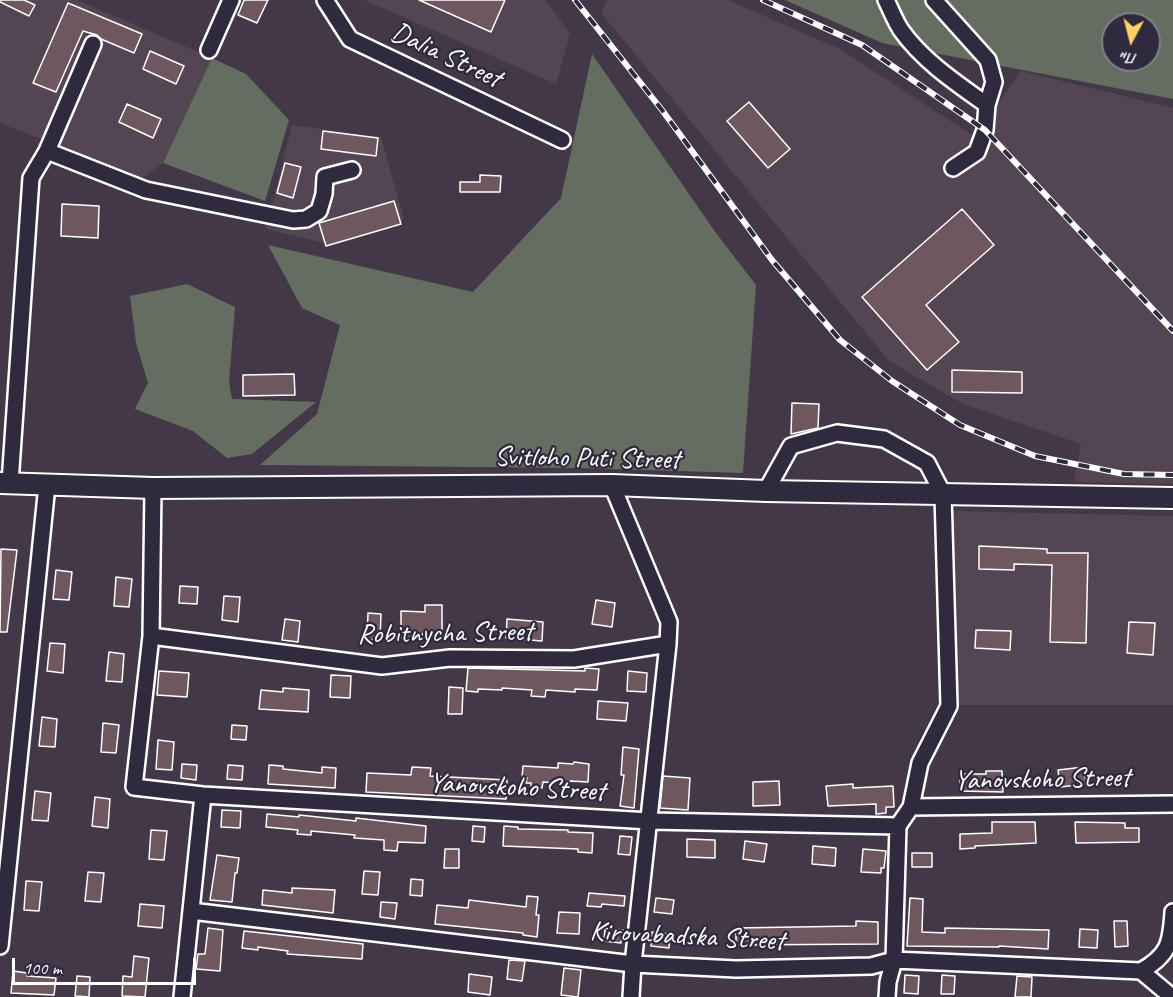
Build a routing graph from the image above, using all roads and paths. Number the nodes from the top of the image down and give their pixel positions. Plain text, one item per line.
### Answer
1 (231, 0) edge
2 (325, 0) edge
3 (886, 0) edge
4 (934, 0) edge
5 (93, 44) dead end
6 (209, 50) dead end
7 (987, 105) junction
8 (562, 140) dead end
9 (47, 151) junction
10 (953, 168) dead end
11 (352, 170) dead end
12 (5, 483) edge
13 (46, 485) junction
14 (612, 485) junction
15 (153, 488) junction
16 (765, 491) junction
17 (943, 494) junction
18 (1173, 498) edge
19 (151, 636) junction
20 (668, 644) junction
21 (203, 795) junction
22 (1173, 804) edge
23 (911, 807) junction
24 (650, 822) junction
25 (898, 826) junction
26 (191, 911) junction
27 (1173, 912) edge
28 (0, 946) edge
29 (894, 960) junction
30 (633, 964) junction
31 (1141, 971) junction
32 (182, 997) edge
33 (631, 997) edge
34 (887, 997) edge
35 (1172, 997) edge

1 - 6 street
2 - 8 street, Dalia Street
3 - 7 street
4 - 7 street
5 - 9 street
7 - 10 street
9 - 11 street
9 - 12 street
12 - 13 main road, Svitloho Puti Street
13 - 15 main road, Svitloho Puti Street
13 - 28 street
14 - 15 main road, Svitloho Puti Street
14 - 16 main road, Svitloho Puti Street
14 - 20 street
15 - 19 street
16 - 17 main road, Svitloho Puti Street
16 - 17 street
17 - 18 main road, Svitloho Puti Street
17 - 23 street
19 - 20 street, Robitnycha Street
19 - 21 street, Yanovskoho Street
20 - 24 street
21 - 24 street, Yanovskoho Street
21 - 26 street
22 - 23 street, Yanovskoho Street
23 - 25 street
24 - 25 street, Yanovskoho Street
24 - 30 street
25 - 29 street
26 - 30 street, Kirovabadska Street
26 - 32 street
27 - 31 street
29 - 30 street, Kirovabadska Street
29 - 31 street, Kirovabadska Street
29 - 34 street
30 - 33 street
31 - 35 street

